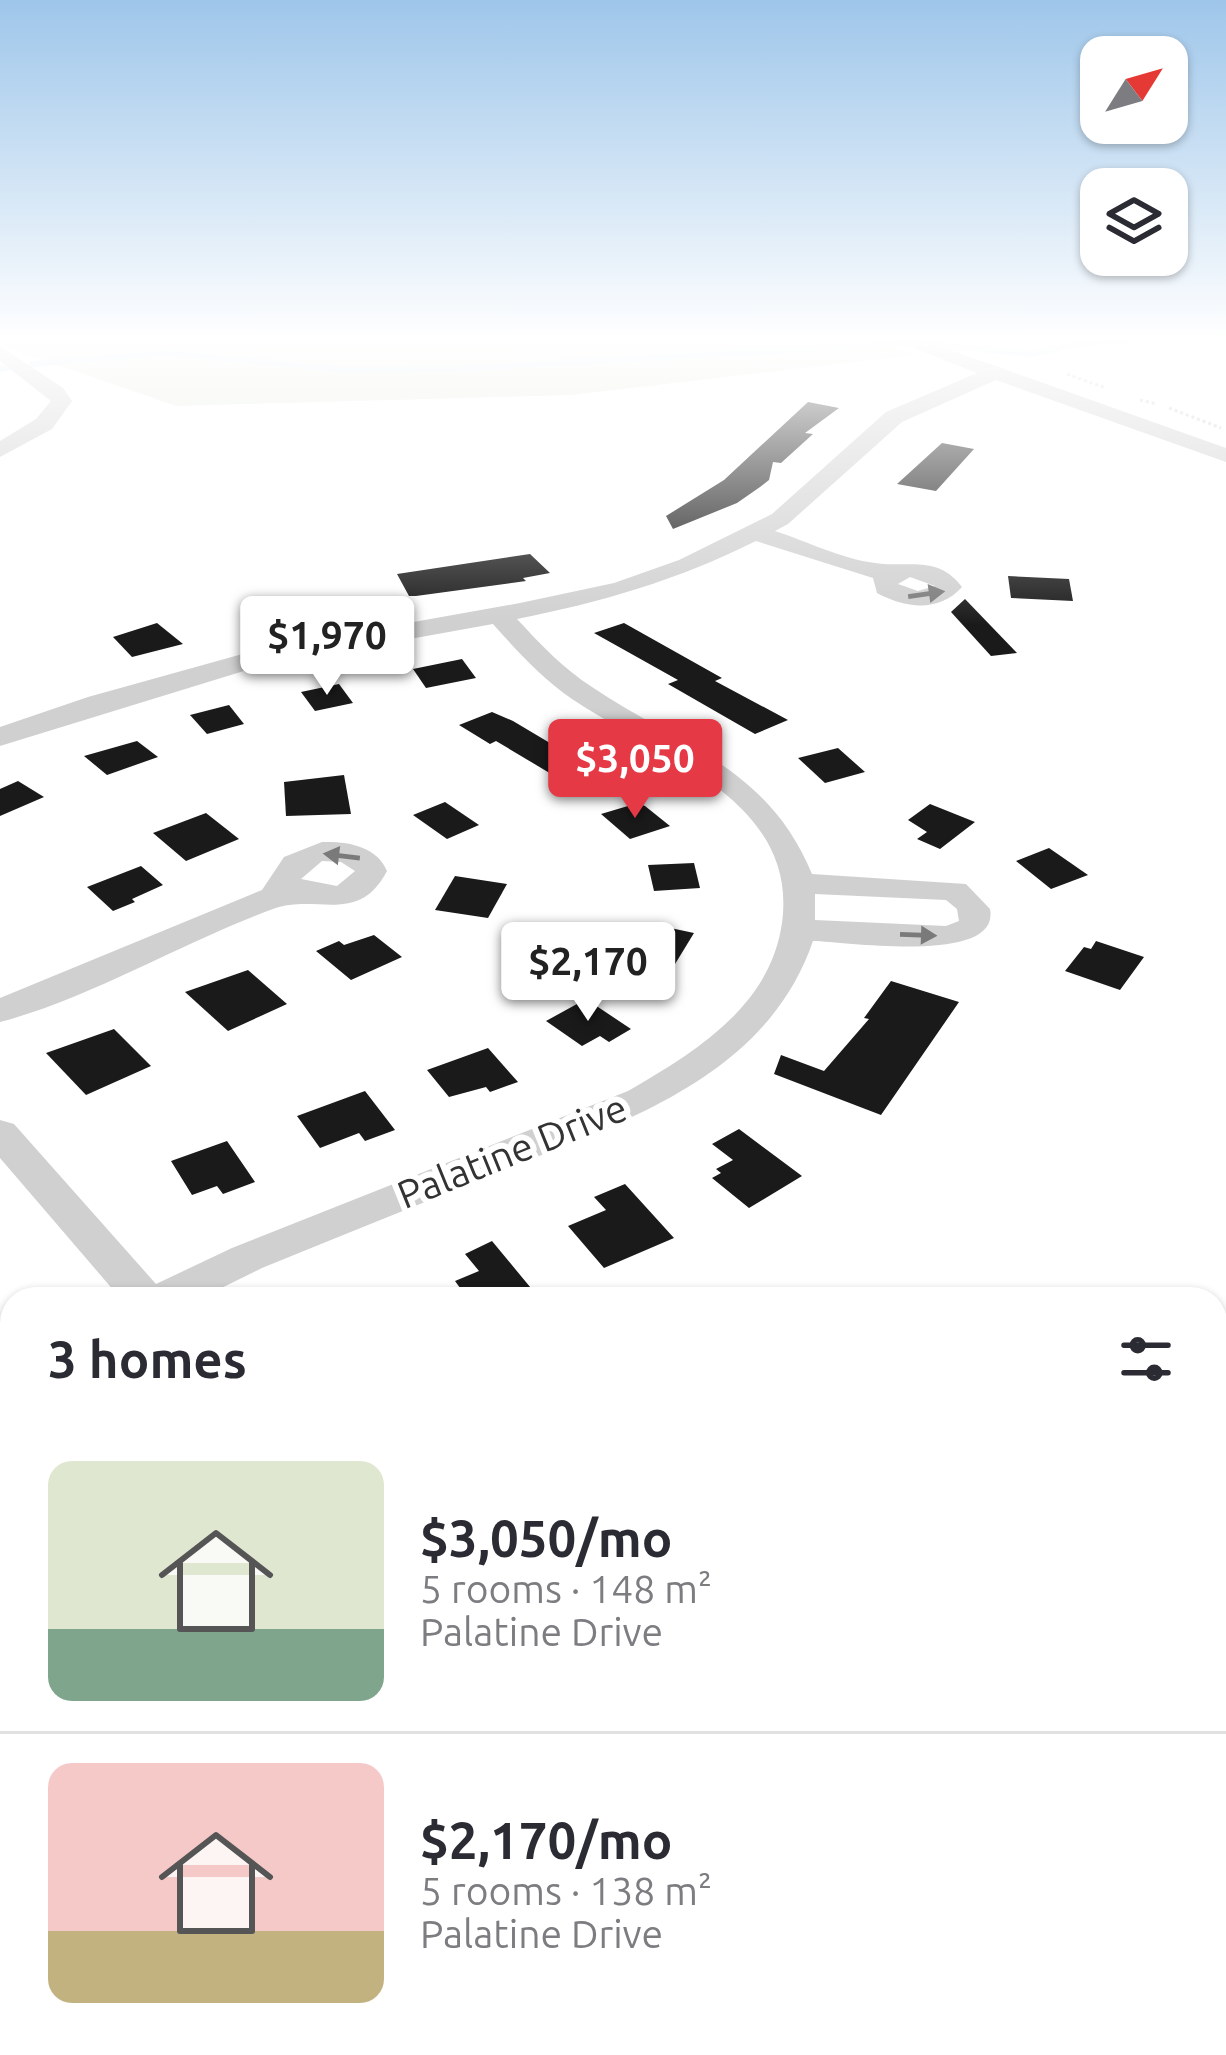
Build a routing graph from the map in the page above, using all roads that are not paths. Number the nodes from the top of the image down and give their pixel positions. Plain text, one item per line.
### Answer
1 (29, 433) edge
2 (877, 433) edge
3 (1164, 433) edge
4 (0, 450) edge
5 (1226, 455) edge
6 (757, 532) junction
7 (887, 575) dead end
8 (499, 615) junction
9 (0, 736) edge
10 (800, 883) junction
11 (292, 888) dead end
12 (801, 930) junction
13 (0, 1012) edge
14 (0, 1133) edge
15 (135, 1287) edge
16 (187, 1287) edge

1 - 4 street
2 - 6 street
3 - 5 street
6 - 7 street
6 - 8 street
8 - 9 street
8 - 10 street, Palatine Drive
10 - 12 street, Palatine Drive
12 -> 10 street
11 - 13 street
12 - 16 street, Palatine Drive
14 - 15 street

